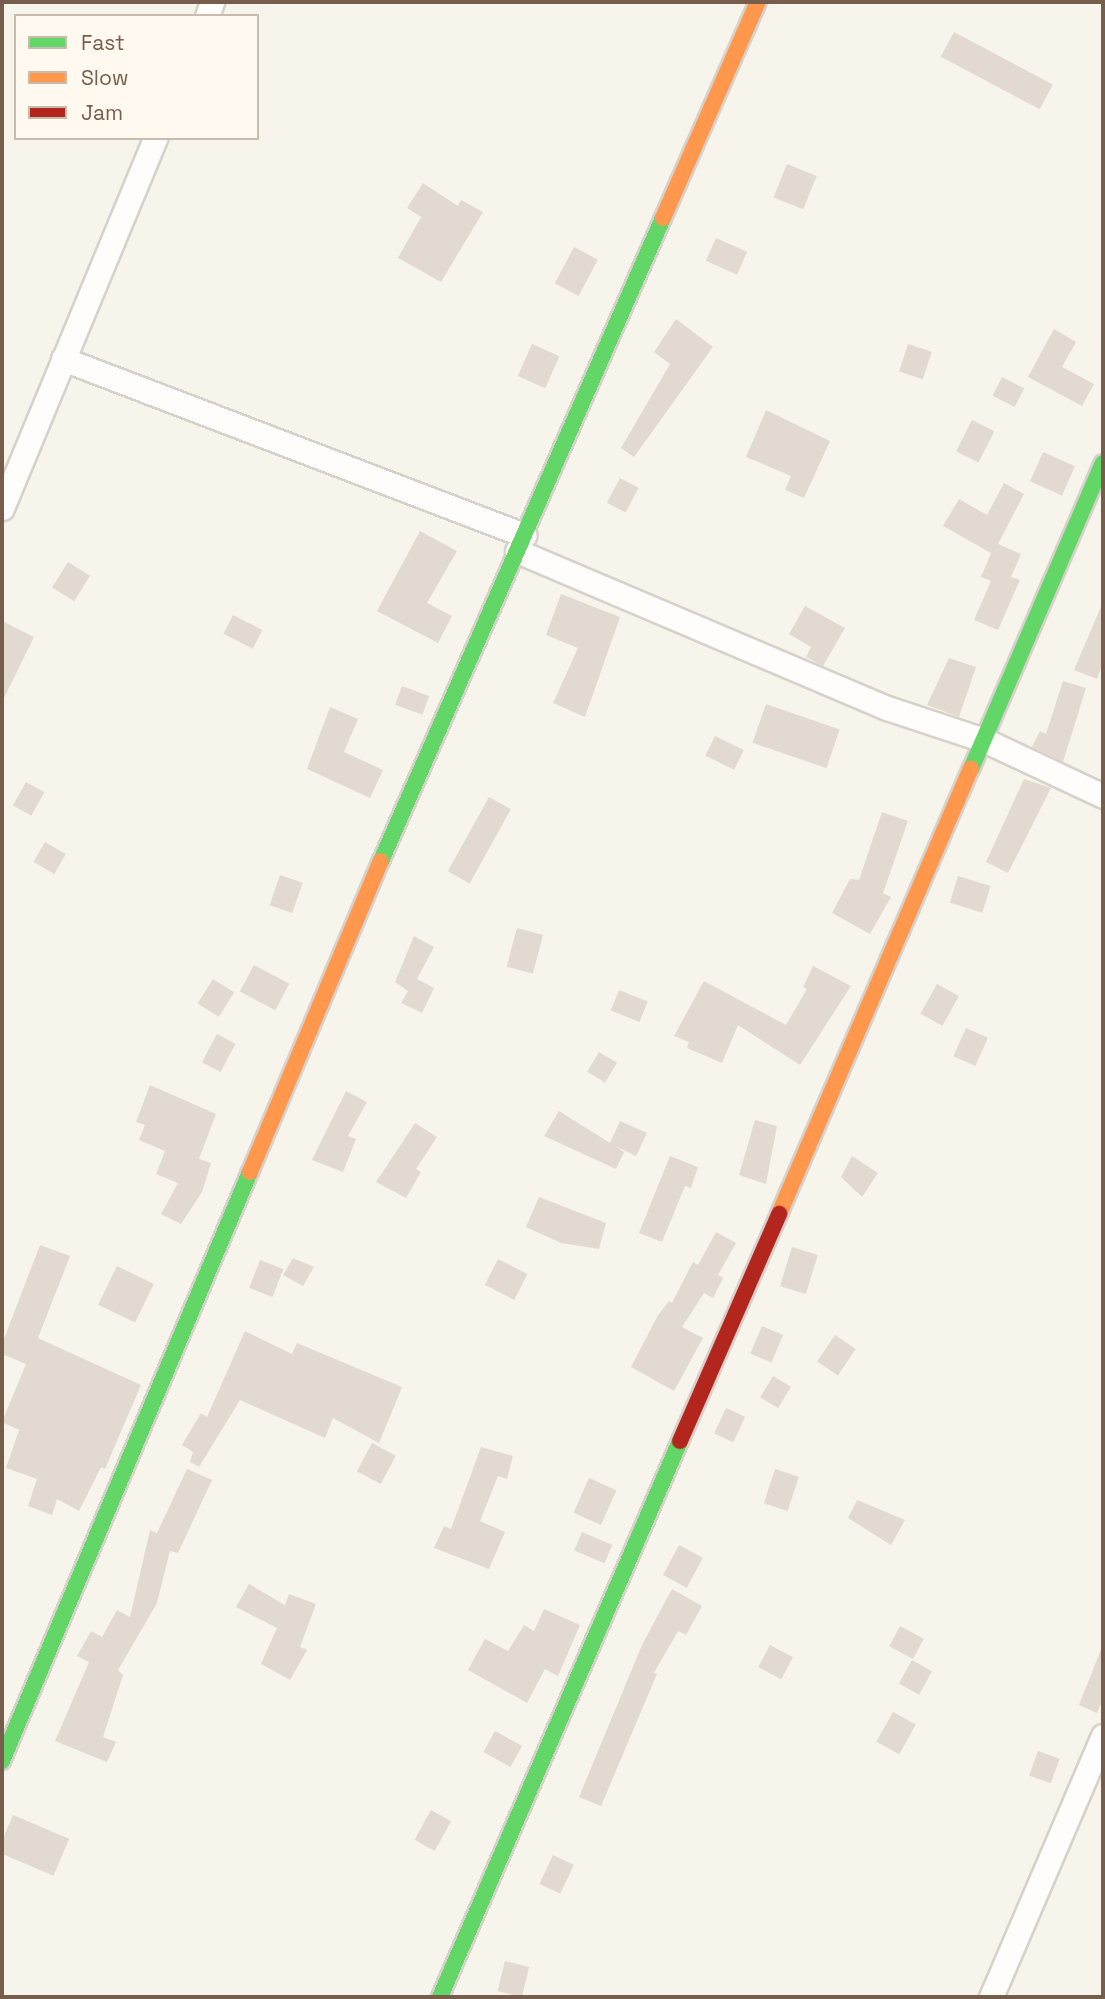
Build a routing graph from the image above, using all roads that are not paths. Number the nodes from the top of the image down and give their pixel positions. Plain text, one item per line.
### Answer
1 (758, 2) edge
2 (154, 140) edge
3 (63, 359) junction
4 (1103, 463) edge
5 (2, 508) edge
6 (521, 543) junction
7 (984, 740) junction
8 (1103, 796) edge
9 (1103, 1736) edge
10 (2, 1760) edge
11 (440, 1997) edge
12 (991, 1997) edge

1 - 6 street
2 - 3 street
3 - 5 street
3 - 6 street
4 - 7 street
6 - 7 street
6 - 10 street
7 - 8 street
7 - 11 street
9 - 12 street

